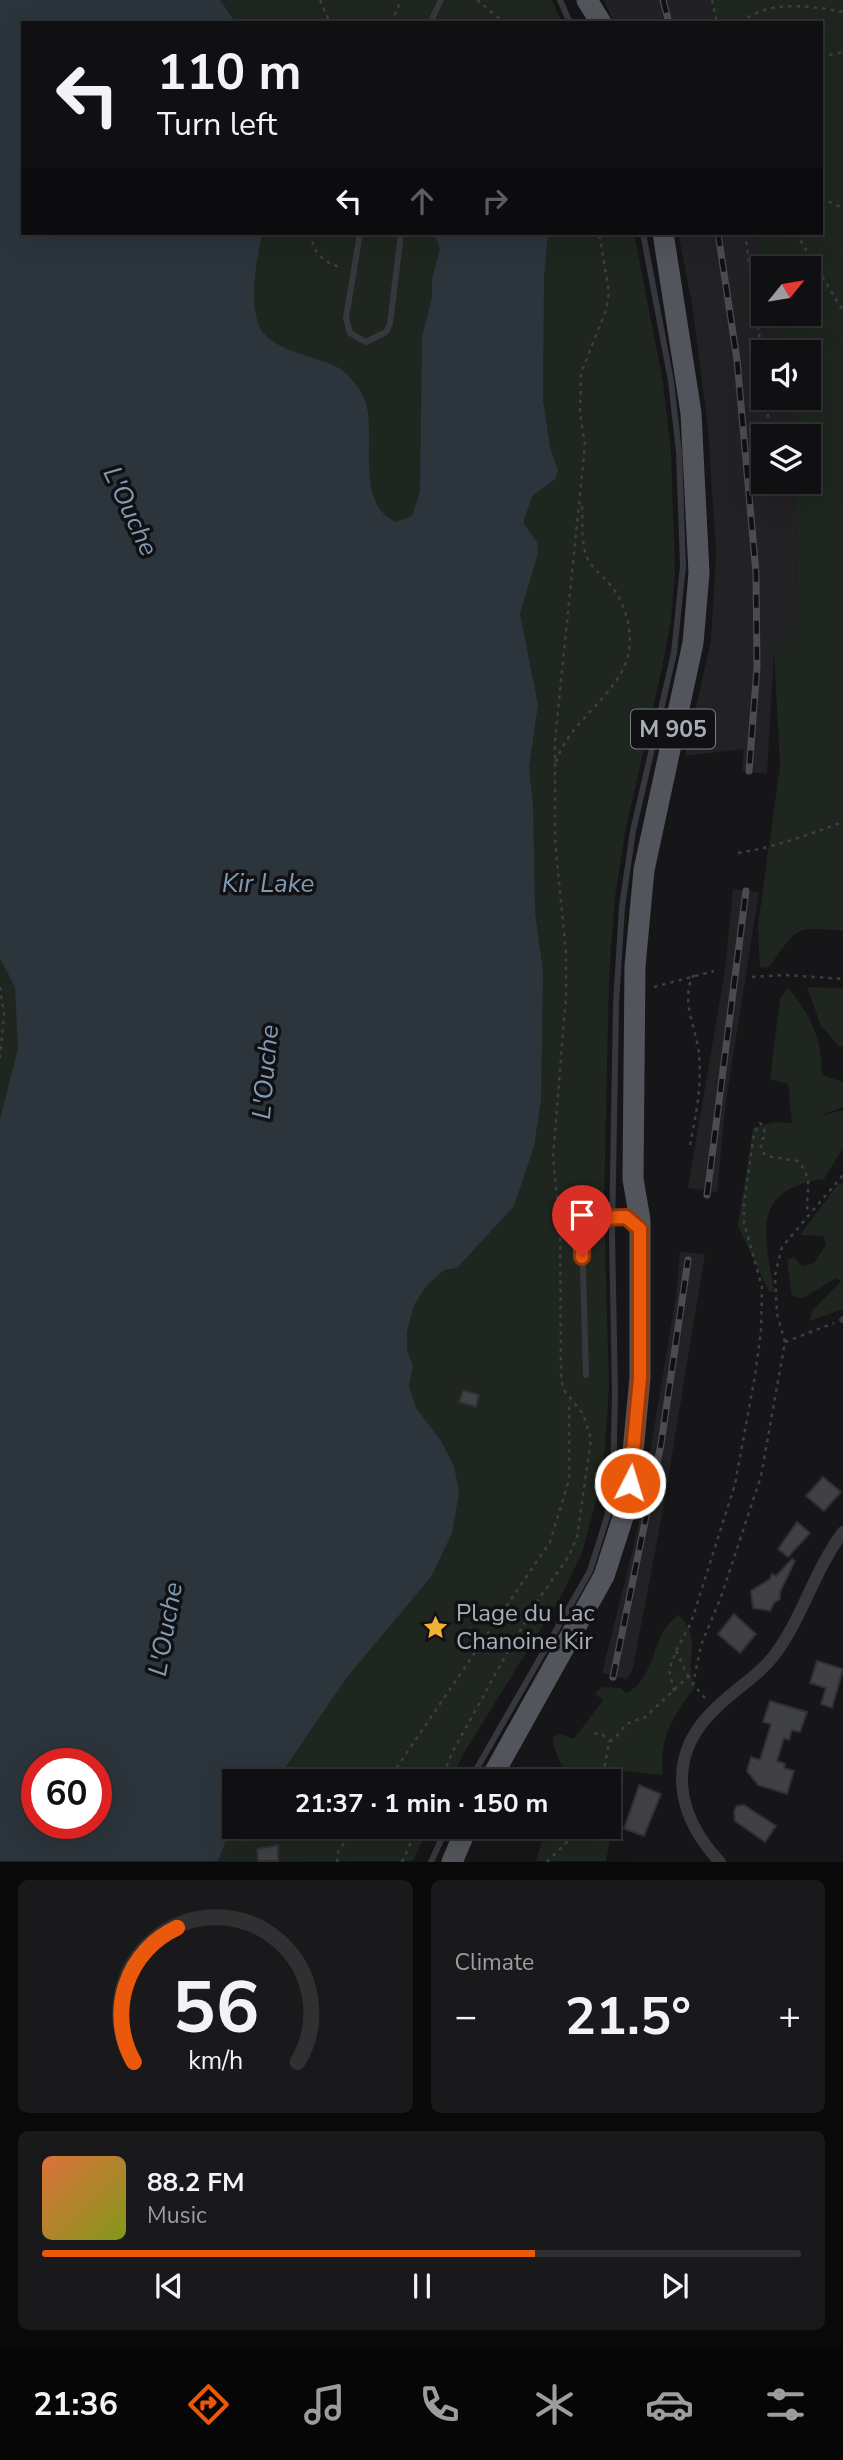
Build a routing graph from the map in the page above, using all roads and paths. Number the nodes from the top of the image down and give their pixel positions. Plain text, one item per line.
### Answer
1 (320, 0) edge
2 (401, 0) edge
3 (441, 0) edge
4 (477, 0) edge
5 (560, 0) edge
6 (579, 0) edge
7 (587, 0) edge
8 (593, 0) edge
9 (712, 0) edge
10 (843, 12) edge
11 (329, 21) edge
12 (392, 21) edge
13 (431, 21) edge
14 (503, 21) edge
15 (569, 21) edge
16 (588, 21) edge
17 (601, 21) edge
18 (601, 21) edge
19 (717, 21) edge
20 (743, 21) edge
21 (843, 52) edge
22 (823, 57) edge
23 (823, 199) edge
24 (843, 208) edge
25 (311, 235) edge
26 (360, 235) edge
27 (401, 235) edge
28 (599, 235) edge
29 (643, 235) edge
30 (657, 235) edge
31 (663, 235) edge
32 (744, 235) edge
33 (797, 235) edge
34 (354, 270) junction
35 (670, 275) junction
36 (843, 311) edge
37 (760, 340) edge
38 (581, 495) junction
39 (555, 765) junction
40 (843, 822) edge
41 (738, 853) dead end
42 (714, 971) dead end
43 (694, 975) junction
44 (752, 978) dead end
45 (843, 979) edge
46 (0, 987) edge
47 (635, 995) junction
48 (0, 1058) edge
49 (691, 1146) dead end
50 (843, 1175) edge
51 (808, 1215) junction
52 (626, 1221) junction
53 (843, 1320) edge
54 (785, 1342) junction
55 (586, 1375) dead end
56 (569, 1400) junction
57 (843, 1532) edge
58 (676, 1651) junction
59 (688, 1676) junction
60 (695, 1676) junction
61 (674, 1691) junction
62 (715, 1709) junction
63 (594, 1733) dead end
64 (608, 1742) junction
65 (396, 1769) edge
66 (445, 1769) edge
67 (476, 1769) edge
68 (496, 1769) edge
69 (604, 1769) edge
70 (347, 1839) edge
71 (412, 1839) edge
72 (441, 1839) edge
73 (462, 1839) edge
74 (570, 1839) edge
75 (337, 1861) edge
76 (402, 1861) edge
77 (431, 1861) edge
78 (452, 1861) edge
79 (547, 1861) edge
80 (720, 1861) edge

1 - 11 path
2 - 12 path
3 - 13 lane
4 - 14 path
5 - 15 lane
6 - 16 main road
7 - 17 main road
8 - 18 main road
9 - 19 path
10 - 20 path
21 - 22 path
23 - 24 path
25 - 34 path
26 - 34 lane
27 - 34 lane
28 - 38 path
29 - 52 lane, M 905
30 - 35 main road, M 905
31 - 35 main road, M 905
32 - 37 path
33 - 36 path
35 - 47 main road, M 905
38 - 39 path
38 - 39 path
39 - 56 path
40 - 41 path
42 - 43 path
43 - 47 path
43 - 49 path
44 - 45 path
46 - 48 path
47 - 52 main road, M 905
50 - 51 path
51 - 54 path
51 - 58 path
52 - 55 lane
52 - 67 lane, M 905
52 - 68 main road, M 905
53 - 54 path
54 - 60 path
56 - 65 path
56 - 66 path
57 - 62 street
58 - 59 path
58 - 61 path
59 - 60 path
59 - 61 path
60 - 62 path
61 - 64 path
62 - 80 street
63 - 64 path
64 - 69 path
70 - 75 path
71 - 76 path
72 - 77 lane
73 - 78 main road
74 - 79 path

